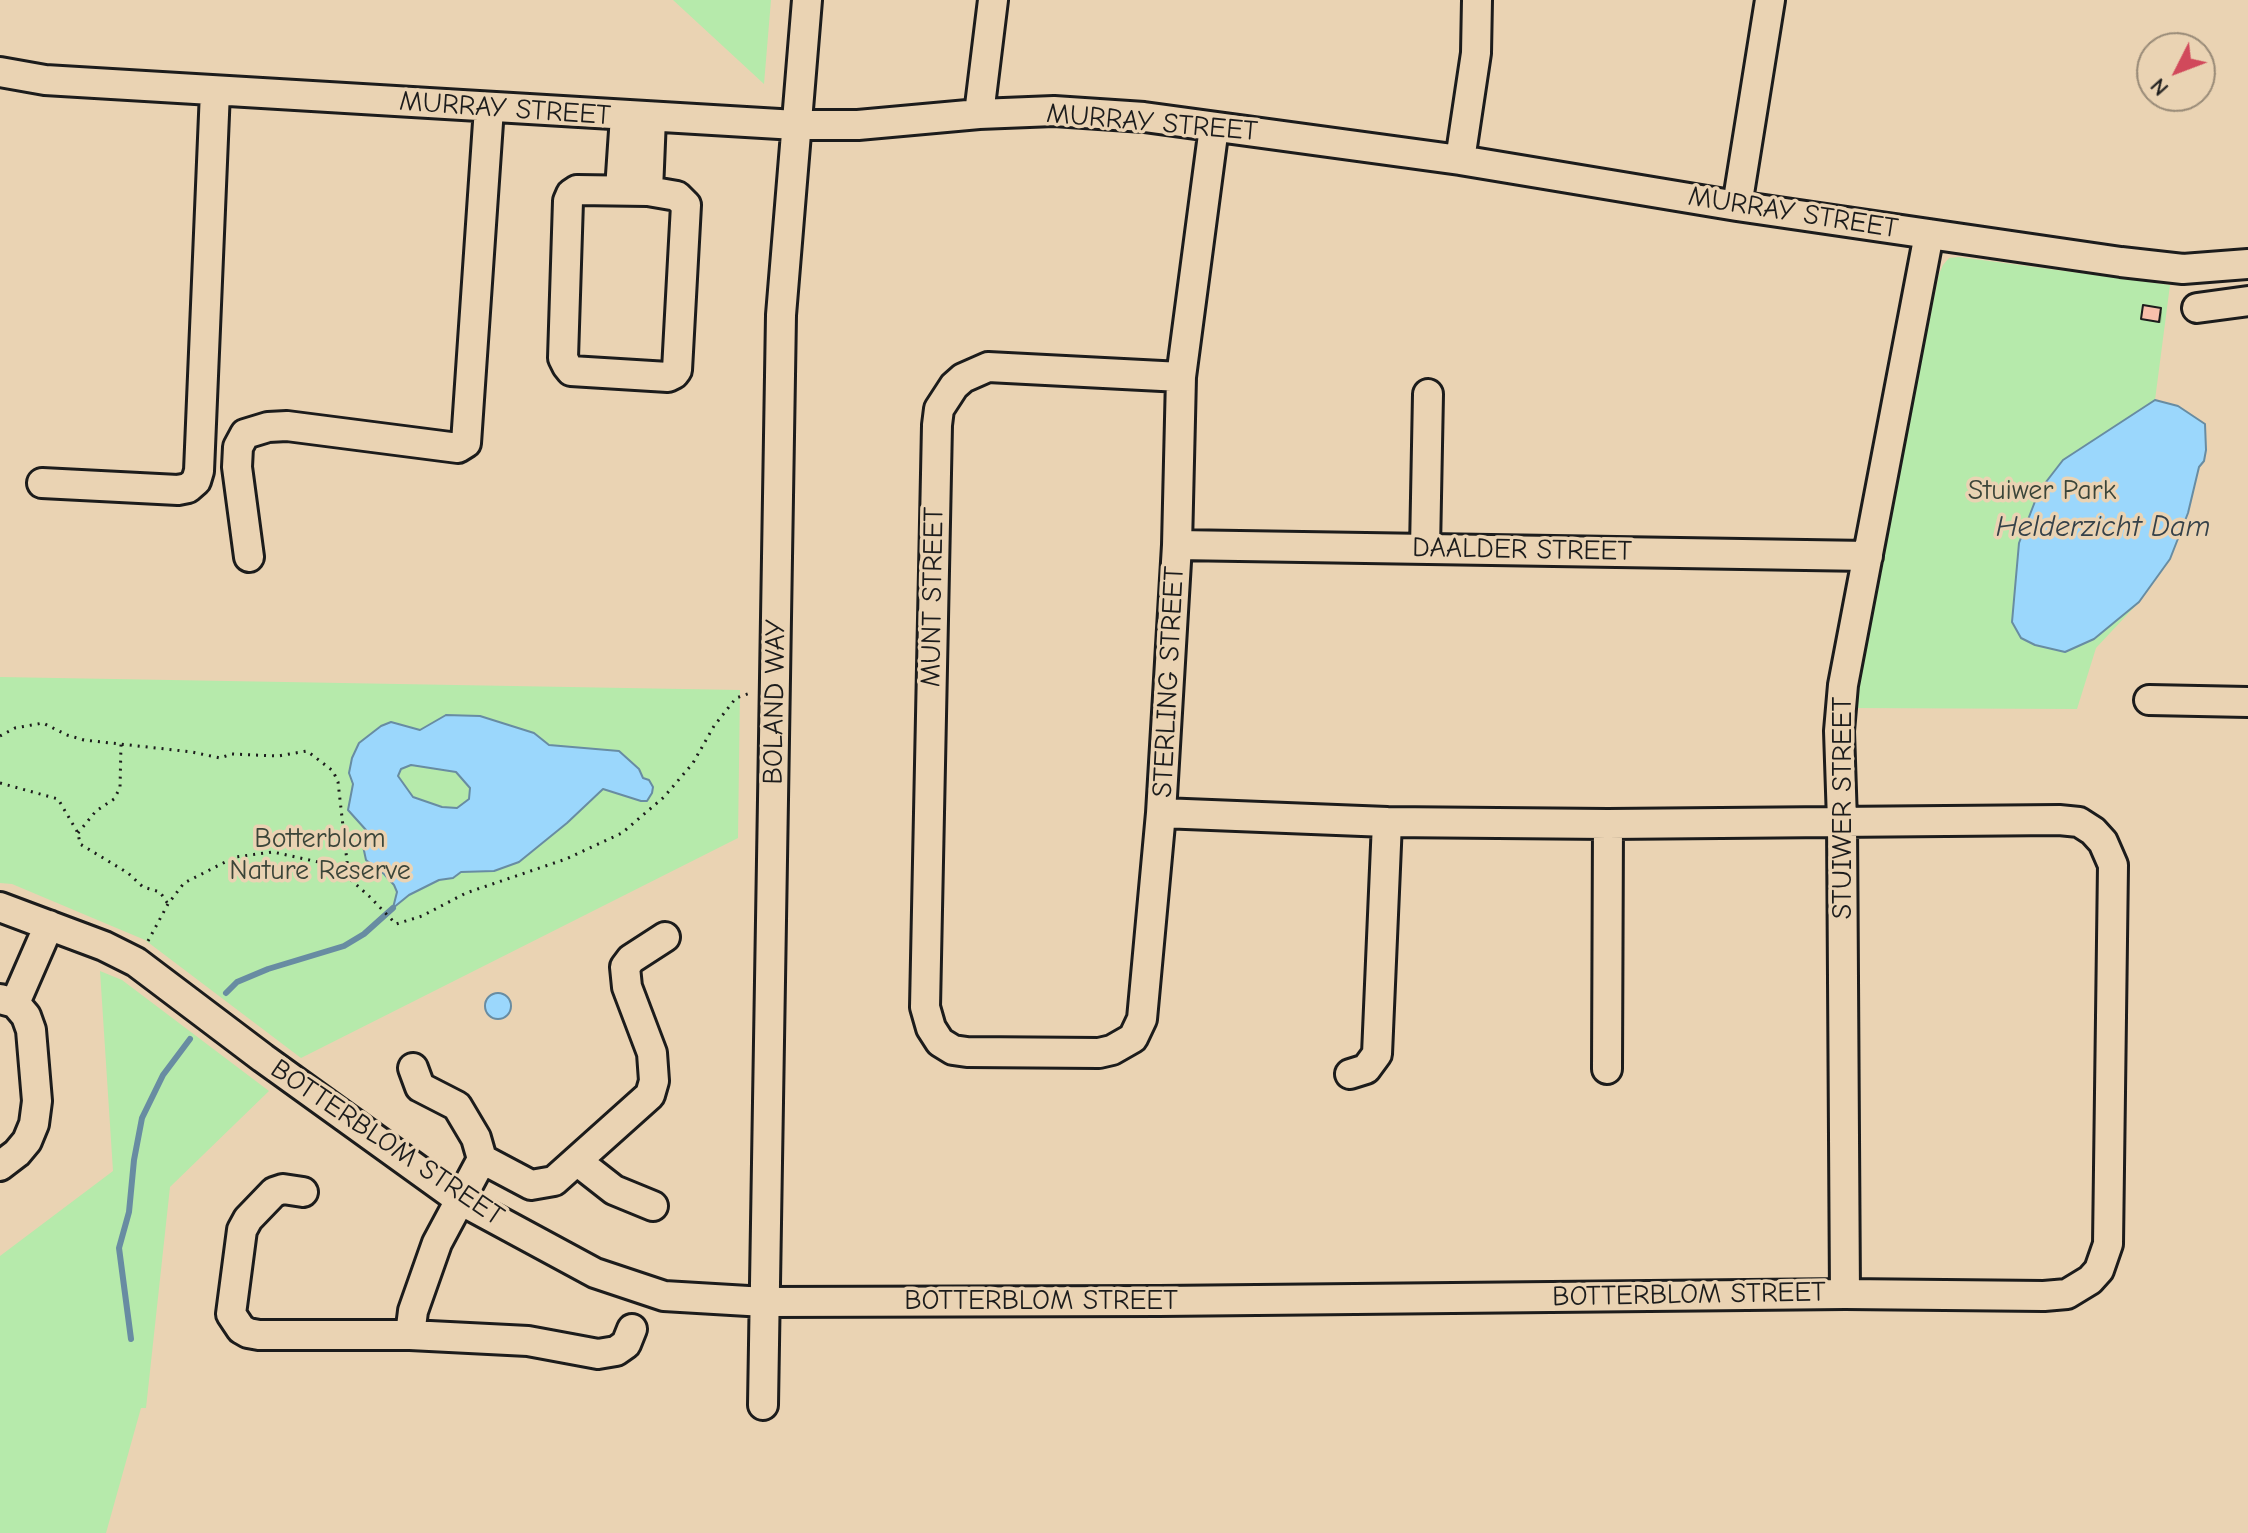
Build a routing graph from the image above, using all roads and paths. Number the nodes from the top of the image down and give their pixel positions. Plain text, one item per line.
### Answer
1 (807, 0) edge
2 (993, 0) edge
3 (1477, 0) edge
4 (1770, 0) edge
5 (0, 72) edge
6 (215, 91) junction
7 (489, 108) junction
8 (979, 114) junction
9 (638, 117) junction
10 (796, 125) junction
11 (1214, 127) junction
12 (1460, 160) junction
13 (634, 190) junction
14 (1737, 206) junction
15 (1929, 234) junction
16 (2248, 264) edge
17 (2248, 301) edge
18 (2197, 308) dead end
19 (1181, 377) junction
20 (1428, 394) dead end
21 (42, 483) dead end
22 (1177, 545) junction
23 (1425, 549) junction
24 (1868, 556) junction
25 (249, 557) dead end
26 (775, 689) junction
27 (2149, 700) dead end
28 (2248, 702) edge
29 (0, 736) edge
30 (121, 744) junction
31 (0, 783) edge
32 (1161, 813) junction
33 (1842, 821) junction
34 (1387, 822) junction
35 (1608, 824) junction
36 (78, 833) junction
37 (349, 879) junction
38 (168, 904) junction
39 (0, 907) edge
40 (49, 925) junction
41 (665, 937) dead end
42 (136, 962) junction
43 (7, 1001) edge
44 (940, 1042) joint
45 (413, 1068) dead end
46 (1607, 1069) dead end
47 (1350, 1074) dead end
48 (482, 1159) junction
49 (577, 1161) junction
50 (0, 1166) edge
51 (303, 1192) dead end
52 (460, 1200) junction
53 (653, 1206) dead end
54 (1845, 1294) junction
55 (765, 1302) junction
56 (632, 1329) dead end
57 (410, 1335) junction
58 (763, 1405) dead end

1 - 10 street, BOLAND WAY
2 - 8 street
3 - 12 street
4 - 14 street
5 - 6 street, MURRAY STREET
6 - 7 street, MURRAY STREET
6 - 21 street
7 - 9 street, MURRAY STREET
7 - 25 street
8 - 10 street, MURRAY STREET
8 - 11 street, MURRAY STREET
9 - 10 street, MURRAY STREET
9 - 13 street
10 - 26 street, BOLAND WAY
11 - 12 street, MURRAY STREET
11 - 19 street, STERLING STREET
12 - 14 street, MURRAY STREET
13 - 13 street
14 - 15 street, MURRAY STREET
15 - 16 street, MURRAY STREET
15 - 24 street, STUIWER STREET
17 - 18 street
19 - 22 street, STERLING STREET
19 - 44 street, MUNT STREET
20 - 23 street
22 - 23 street, DAALDER STREET
22 - 32 street, STERLING STREET
23 - 24 street, DAALDER STREET
24 - 33 street, STUIWER STREET
26 - 37 path
26 - 55 street, BOLAND WAY
27 - 28 street
29 - 30 path
30 - 36 path
30 - 37 path
31 - 36 path
32 - 34 street, BOTTERBLOM STREET
32 - 44 street, STERLING STREET
33 - 35 street, BOTTERBLOM STREET
33 - 54 street, STUIWER STREET
33 - 54 street, BOTTERBLOM STREET
34 - 35 street, BOTTERBLOM STREET
34 - 47 street
35 - 46 street
36 - 38 path
37 - 38 path
38 - 42 path
39 - 40 street, BOTTERBLOM STREET
40 - 42 street, BOTTERBLOM STREET
40 - 43 street
41 - 49 street
42 - 52 street, BOTTERBLOM STREET
43 - 50 street
45 - 48 street
48 - 49 street
48 - 52 street
49 - 53 street
51 - 57 street
52 - 55 street, BOTTERBLOM STREET
52 - 57 street
54 - 55 street, BOTTERBLOM STREET
55 - 58 street, BOLAND WAY
56 - 57 street

